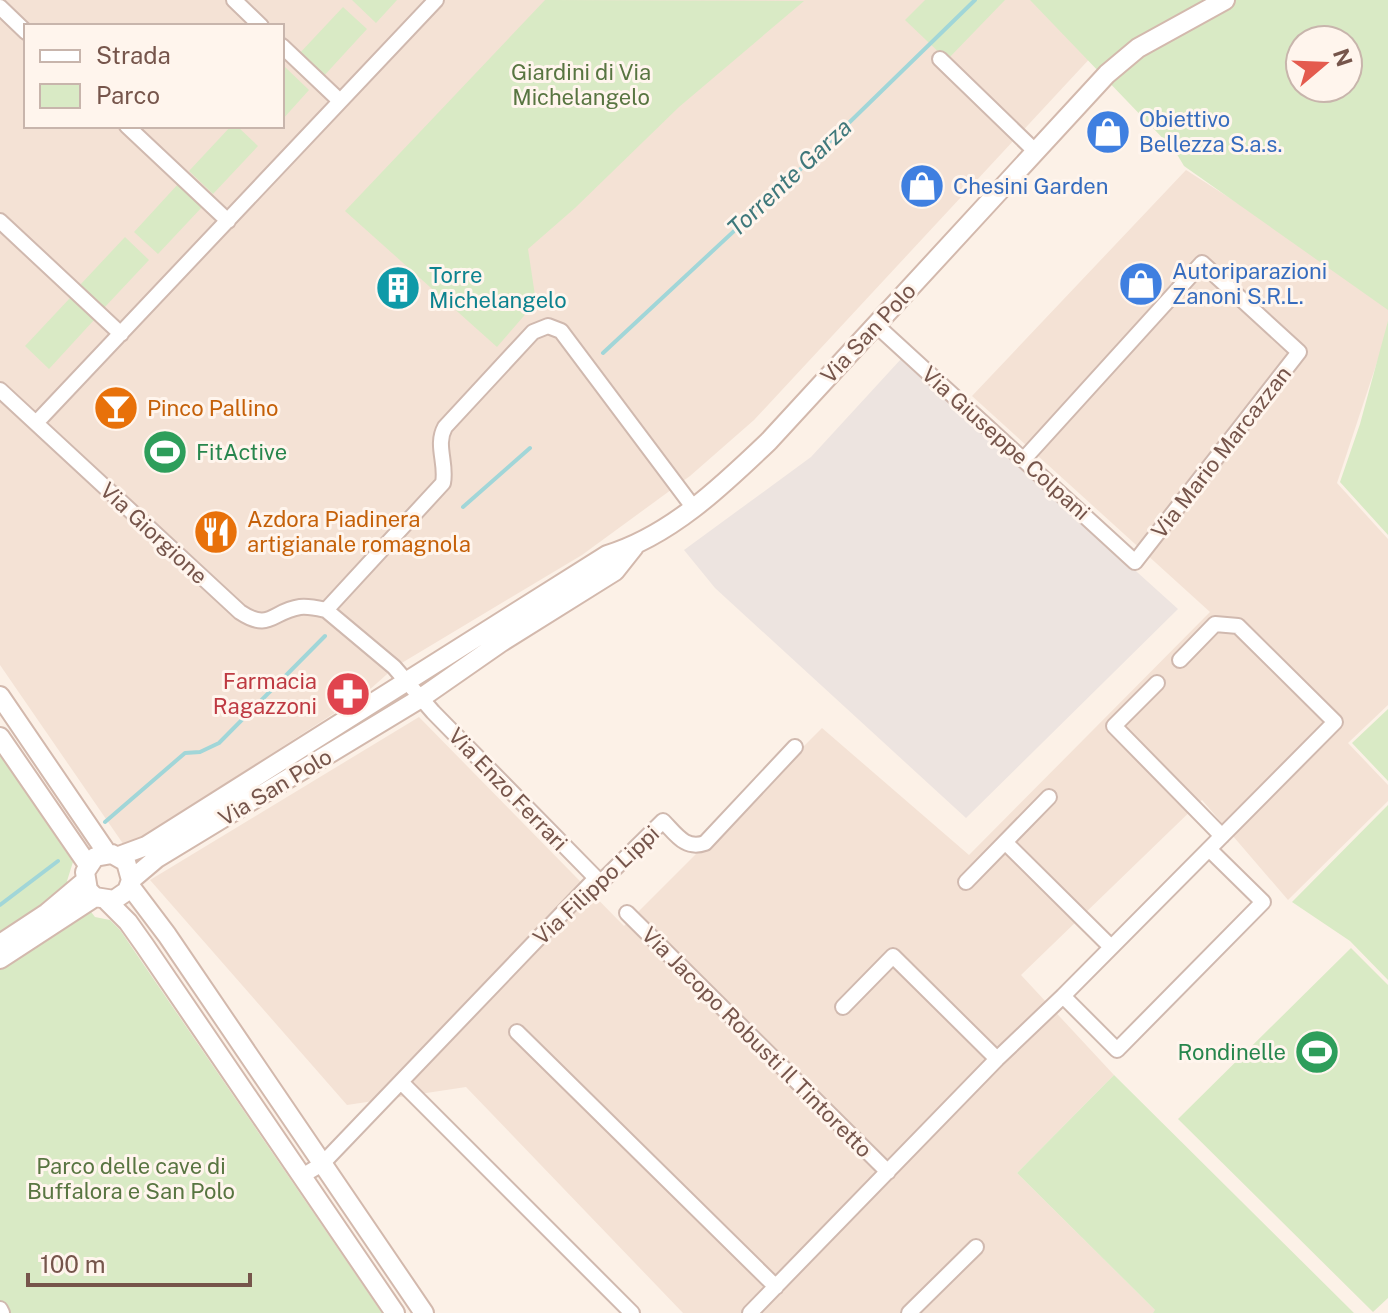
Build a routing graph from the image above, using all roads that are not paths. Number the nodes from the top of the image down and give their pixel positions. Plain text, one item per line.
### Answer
1 (234, 0) edge
2 (436, 0) edge
3 (1225, 0) edge
4 (0, 7) edge
5 (259, 24) edge
6 (24, 30) edge
7 (284, 48) edge
8 (940, 59) dead end
9 (340, 101) junction
10 (129, 128) edge
11 (1036, 152) junction
12 (0, 221) edge
13 (228, 221) junction
14 (876, 325) junction
15 (121, 334) junction
16 (0, 390) edge
17 (36, 423) junction
18 (1024, 459) junction
19 (693, 507) junction
20 (634, 547) junction
21 (1135, 562) joint
22 (326, 610) junction
23 (1180, 660) dead end
24 (408, 682) junction
25 (1157, 683) dead end
26 (0, 696) edge
27 (421, 698) junction
28 (0, 737) edge
29 (795, 747) dead end
30 (1049, 797) dead end
31 (1222, 836) junction
32 (1005, 842) junction
33 (1209, 849) junction
34 (113, 855) junction
35 (86, 873) junction
36 (596, 878) junction
37 (966, 882) dead end
38 (131, 883) junction
39 (101, 899) junction
40 (627, 913) dead end
41 (0, 944) edge
42 (1111, 947) junction
43 (0, 959) edge
44 (1063, 996) junction
45 (843, 1007) dead end
46 (517, 1032) dead end
47 (997, 1059) junction
48 (401, 1082) junction
49 (322, 1164) junction
50 (888, 1172) junction
51 (302, 1176) junction
52 (976, 1247) dead end
53 (776, 1287) junction
54 (395, 1313) edge
55 (424, 1313) edge
56 (632, 1313) edge
57 (750, 1313) edge
58 (909, 1313) edge

1 - 5 street
2 - 9 street
3 - 11 main road, Via San Polo
4 - 6 street
7 - 9 street
8 - 11 street
9 - 13 street
10 - 13 street
11 - 14 main road, Via San Polo
12 - 15 street
13 - 15 street
14 - 18 street, Via Giuseppe Colpani
14 - 19 main road, Via San Polo
15 - 17 street
16 - 17 street, Via Giorgione
17 - 22 street, Via Giorgione
18 - 21 street, Via Giuseppe Colpani
18 - 21 street, Via Mario Marcazzan
19 - 20 main road, Via San Polo
19 - 22 street
20 - 24 main road, Via San Polo
20 - 27 main road, Via San Polo
22 - 24 street
23 - 31 street, Via Jacopo Robusti Il Tintoretto
24 - 27 street
24 - 34 main road, Via San Polo
25 - 31 street
26 - 34 main road
27 - 36 street, Via Enzo Ferrari
27 - 38 main road, Via San Polo
28 - 35 main road
29 - 36 street, Via Filippo Lippi
30 - 32 street
31 - 33 street, Via Jacopo Robusti Il Tintoretto
32 - 37 street
32 - 42 street
33 - 42 street, Via Jacopo Robusti Il Tintoretto
33 - 44 street
34 - 35 main road, Via San Polo
34 - 38 main road
35 - 39 main road
35 - 41 main road, Via San Polo
36 - 48 street, Via Filippo Lippi
38 - 39 main road, Via San Polo
38 - 49 main road
39 - 43 main road, Via San Polo
39 - 51 main road
40 - 50 street, Via Jacopo Robusti Il Tintoretto
42 - 44 street, Via Jacopo Robusti Il Tintoretto
44 - 47 street, Via Jacopo Robusti Il Tintoretto
45 - 47 street
46 - 53 street
47 - 50 street, Via Jacopo Robusti Il Tintoretto
48 - 49 street, Via Filippo Lippi
48 - 56 street
49 - 51 street, Via Filippo Lippi
49 - 55 main road
50 - 53 street, Via Jacopo Robusti Il Tintoretto
51 - 54 main road
52 - 58 street
53 - 57 street, Via Jacopo Robusti Il Tintoretto

